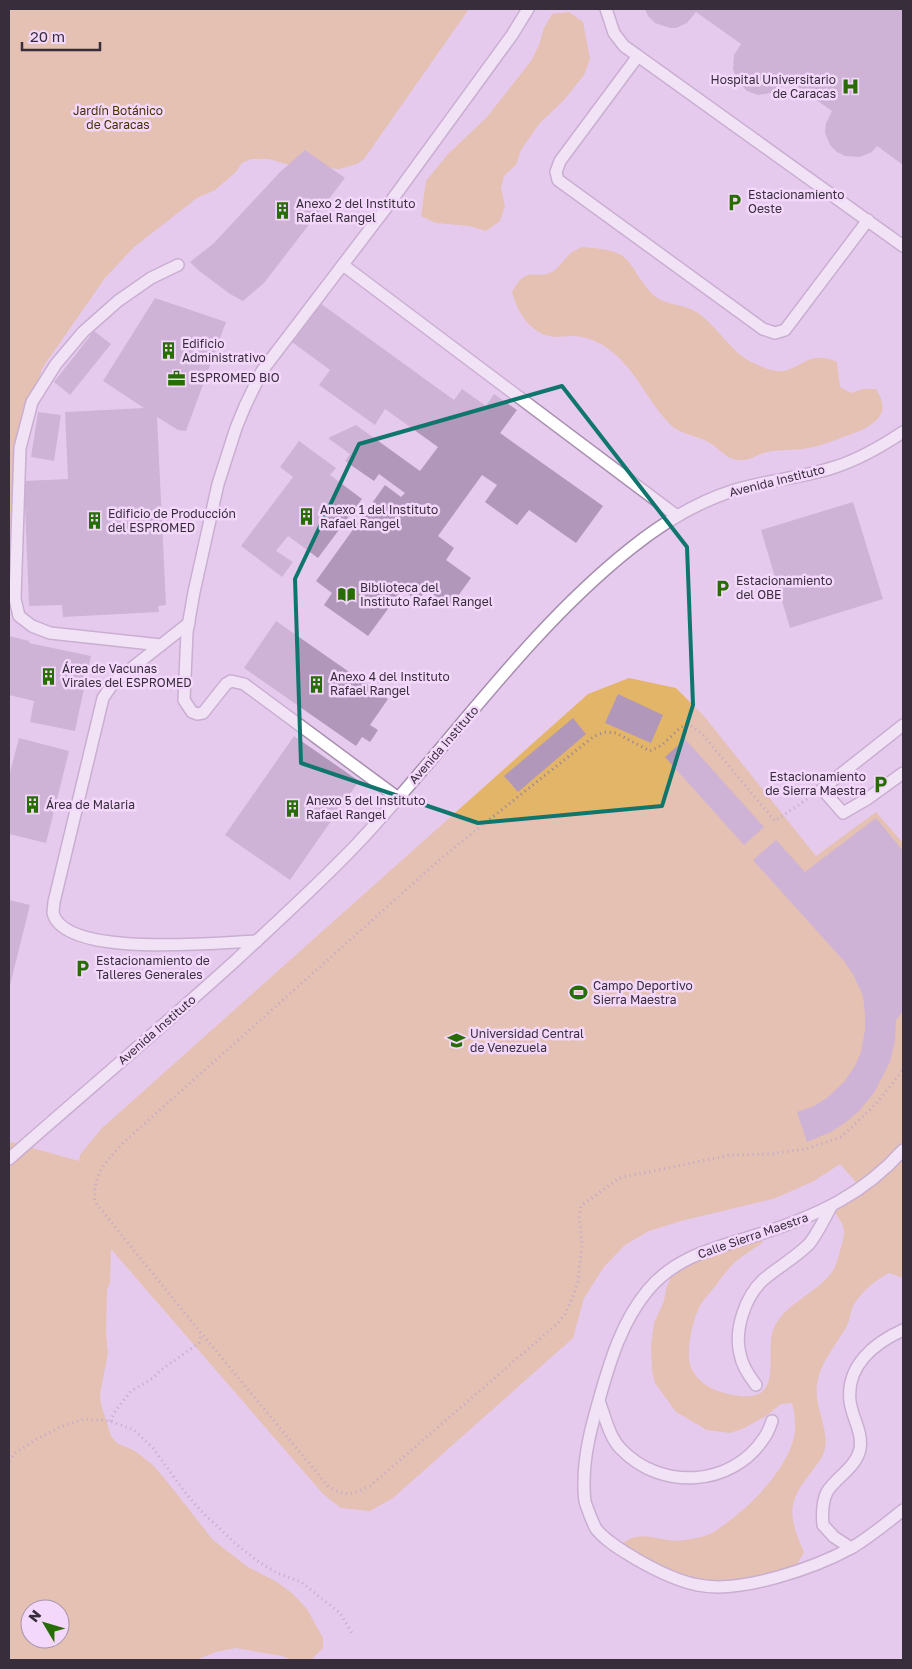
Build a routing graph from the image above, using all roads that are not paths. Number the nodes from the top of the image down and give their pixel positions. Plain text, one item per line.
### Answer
1 (528, 9) edge
2 (606, 9) edge
3 (638, 56) junction
4 (868, 220) junction
5 (903, 246) edge
6 (343, 264) junction
7 (178, 265) dead end
8 (903, 432) edge
9 (677, 516) junction
10 (189, 623) junction
11 (161, 645) junction
12 (903, 725) edge
13 (903, 774) edge
14 (398, 798) junction
15 (257, 940) junction
16 (903, 1150) edge
17 (9, 1159) edge
18 (831, 1207) junction
19 (903, 1330) edge
20 (756, 1385) dead end
21 (599, 1401) junction
22 (772, 1421) dead end
23 (903, 1510) edge
24 (851, 1548) junction

1 - 6 lane
2 - 3 lane
3 - 4 lane
3 - 4 lane
4 - 5 lane
6 - 9 lane
6 - 10 lane
7 - 11 lane
8 - 9 lane, Avenida Instituto
9 - 14 lane, Avenida Instituto
10 - 11 lane
10 - 14 lane
11 - 15 lane
12 - 13 lane
14 - 15 lane, Avenida Instituto
15 - 17 lane, Avenida Instituto
16 - 18 lane, Calle Sierra Maestra
18 - 20 lane
18 - 21 lane, Calle Sierra Maestra
19 - 24 lane
21 - 22 lane
21 - 24 lane, Calle Sierra Maestra
23 - 24 lane, Calle Sierra Maestra

